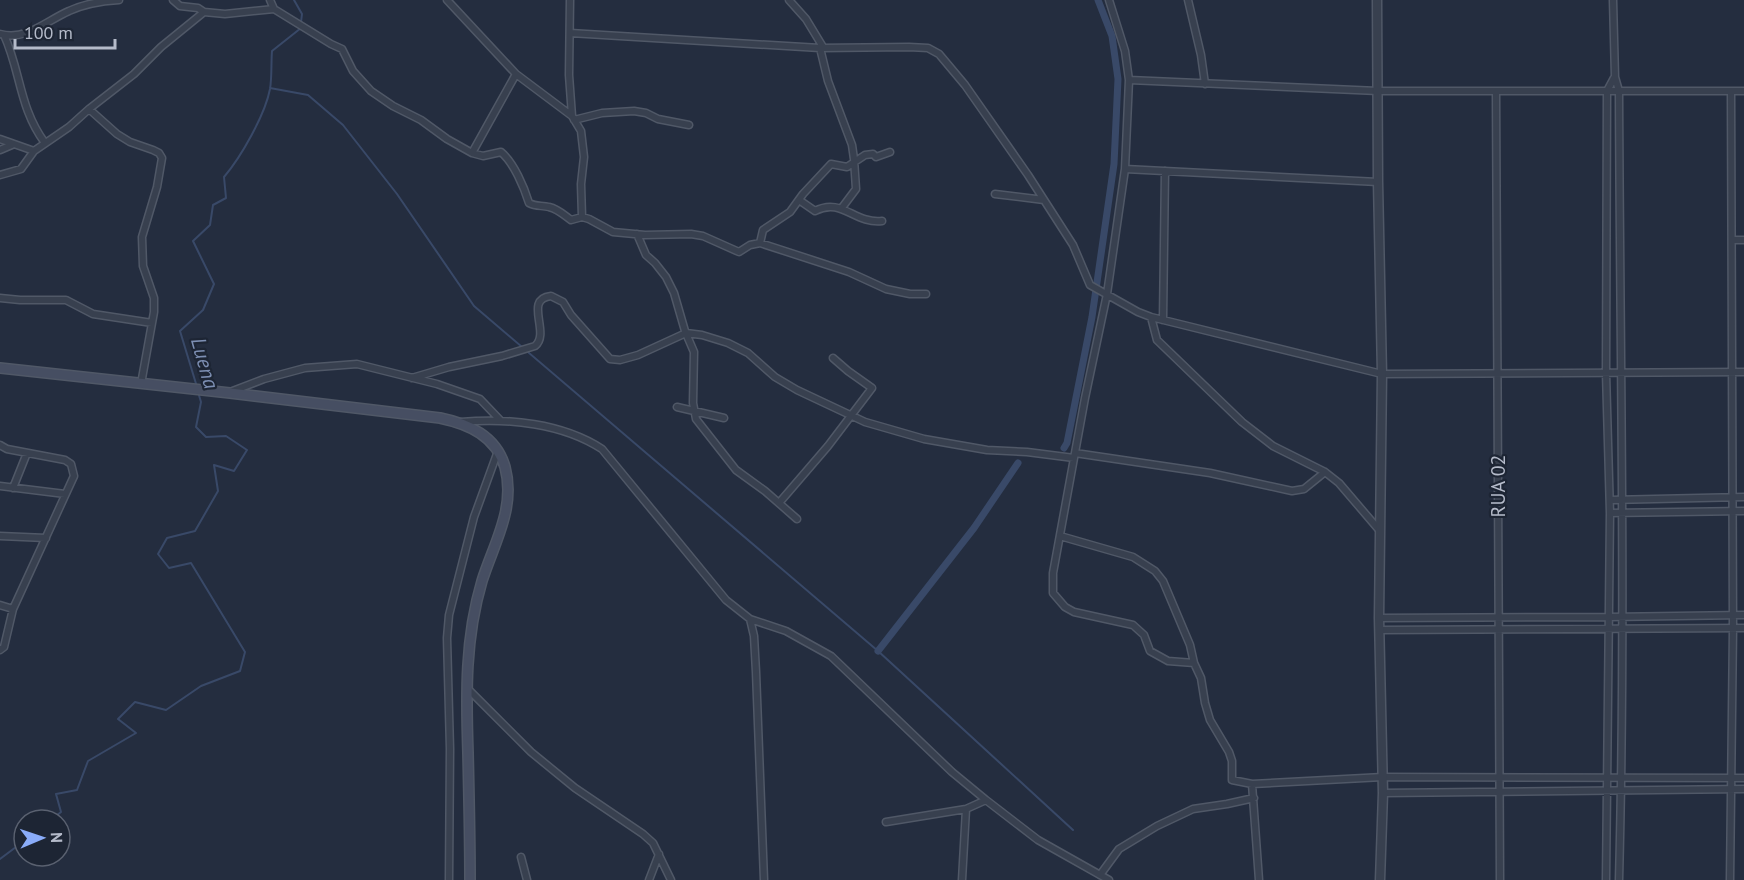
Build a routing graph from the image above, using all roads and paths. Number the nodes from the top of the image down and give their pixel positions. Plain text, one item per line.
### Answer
1 (119, 0) edge
2 (173, 0) edge
3 (270, 0) edge
4 (447, 0) edge
5 (570, 0) edge
6 (789, 0) edge
7 (1108, 0) edge
8 (1188, 0) edge
9 (1377, 0) edge
10 (1614, 0) edge
11 (274, 9) junction
12 (204, 12) junction
13 (570, 33) junction
14 (2, 34) edge
15 (821, 47) junction
16 (516, 74) junction
17 (1615, 77) junction
18 (1129, 80) junction
19 (1205, 84) junction
20 (1378, 91) junction
21 (1607, 91) junction
22 (1619, 91) junction
23 (1731, 91) junction
24 (1744, 91) edge
25 (1496, 92) junction
26 (89, 109) junction
27 (573, 118) junction
28 (689, 125) dead end
29 (0, 139) edge
30 (45, 143) junction
31 (14, 144) junction
32 (0, 150) edge
33 (33, 151) junction
34 (890, 152) dead end
35 (472, 153) junction
36 (854, 164) junction
37 (1125, 169) junction
38 (1165, 171) junction
39 (0, 175) edge
40 (1378, 182) junction
41 (995, 194) dead end
42 (799, 200) junction
43 (1044, 200) junction
44 (841, 209) junction
45 (582, 217) junction
46 (882, 222) dead end
47 (637, 234) junction
48 (1733, 240) junction
49 (1744, 240) edge
50 (760, 243) junction
51 (927, 294) dead end
52 (1106, 294) junction
53 (0, 298) edge
54 (1151, 317) junction
55 (1162, 320) junction
56 (152, 323) junction
57 (686, 333) junction
58 (833, 358) dead end
59 (0, 368) edge
60 (1497, 372) junction
61 (1732, 372) junction
62 (1744, 372) edge
63 (1606, 373) junction
64 (1620, 373) junction
65 (1382, 374) junction
66 (412, 378) junction
67 (141, 384) junction
68 (226, 392) junction
69 (677, 407) dead end
70 (694, 411) junction
71 (850, 417) junction
72 (724, 418) dead end
73 (500, 420) junction
74 (460, 422) junction
75 (0, 445) edge
76 (498, 452) junction
77 (27, 453) junction
78 (1075, 456) junction
79 (1325, 472) junction
80 (0, 486) edge
81 (14, 488) junction
82 (65, 494) junction
83 (1732, 497) junction
84 (1744, 497) edge
85 (1610, 500) junction
86 (1622, 500) junction
87 (778, 503) junction
88 (1732, 511) junction
89 (1744, 511) edge
90 (1610, 513) junction
91 (1622, 513) junction
92 (797, 519) dead end
93 (1380, 531) junction
94 (0, 536) edge
95 (1060, 536) junction
96 (46, 538) junction
97 (0, 605) edge
98 (13, 609) junction
99 (1732, 615) junction
100 (1744, 615) edge
101 (1621, 617) junction
102 (1379, 618) junction
103 (1499, 618) junction
104 (1609, 618) junction
105 (750, 619) junction
106 (1622, 628) junction
107 (1733, 628) junction
108 (1744, 628) edge
109 (1500, 629) junction
110 (1379, 630) junction
111 (1609, 630) junction
112 (0, 650) edge
113 (1194, 663) junction
114 (466, 688) junction
115 (1621, 776) junction
116 (1383, 777) junction
117 (1500, 777) junction
118 (1608, 777) junction
119 (1731, 778) junction
120 (1744, 778) edge
121 (1252, 784) junction
122 (1732, 789) junction
123 (1744, 789) edge
124 (1621, 790) junction
125 (1500, 791) junction
126 (1608, 791) junction
127 (1383, 794) junction
128 (1254, 798) junction
129 (986, 800) junction
130 (966, 809) junction
131 (886, 822) dead end
132 (659, 854) junction
133 (521, 857) dead end
134 (1103, 878) edge
135 (449, 880) edge
136 (470, 880) edge
137 (527, 880) edge
138 (649, 880) edge
139 (671, 880) edge
140 (764, 880) edge
141 (962, 880) edge
142 (1259, 880) edge
143 (1380, 880) edge
144 (1500, 880) edge
145 (1606, 880) edge
146 (1619, 880) edge
147 (1730, 880) edge

1 - 14 street
2 - 12 street
3 - 11 street
4 - 16 street
5 - 13 street
6 - 15 street
7 - 18 street
8 - 19 street
9 - 20 street
10 - 17 street
11 - 12 street
11 - 35 street
12 - 26 street
13 - 15 street
13 - 27 street
14 - 30 street
15 - 36 street
15 - 43 street
16 - 27 street
16 - 35 street
17 - 21 street
17 - 22 street
18 - 19 street
18 - 37 street
19 - 20 street
20 - 25 street
20 - 40 street
21 - 22 street
21 - 25 street
21 - 63 street
22 - 23 street
22 - 64 street
23 - 24 street
23 - 48 street
25 - 60 street, RUA 02
26 - 30 street
26 - 56 street
27 - 28 street
27 - 45 street
29 - 31 street
30 - 33 street
31 - 32 street
31 - 33 street
33 - 39 street
34 - 36 street
35 - 45 street
36 - 42 street
36 - 44 street
37 - 38 street
37 - 52 street
38 - 40 street
38 - 55 street
40 - 65 street
41 - 43 street
42 - 44 street
42 - 50 street
43 - 52 street
44 - 46 street
45 - 47 street
47 - 50 street
47 - 57 street
48 - 49 street
48 - 61 street
50 - 51 street
52 - 54 street
52 - 78 street
53 - 56 street
54 - 55 street
54 - 79 street
55 - 65 street
56 - 67 street
57 - 66 street
57 - 70 street
57 - 71 street
58 - 71 street
59 - 67 main road
60 - 63 street
60 - 65 street
60 - 103 street, RUA 02
61 - 62 street
61 - 64 street
61 - 83 street
63 - 64 street
63 - 85 street
64 - 86 street
65 - 93 street
66 - 68 street
66 - 73 street
67 - 68 main road
68 - 74 main road
69 - 70 street
70 - 72 street
70 - 87 street
71 - 78 street
71 - 87 street
73 - 74 street
73 - 105 street
74 - 76 main road
75 - 77 street
76 - 114 main road
76 - 135 street
77 - 81 street
77 - 82 street
78 - 79 street
78 - 95 street
79 - 93 street
80 - 81 street
81 - 82 street
82 - 96 street
83 - 84 street
83 - 86 street
83 - 88 street
85 - 86 street
85 - 90 street
86 - 91 street
87 - 92 street
88 - 89 street
88 - 91 street
88 - 99 street
90 - 91 street
90 - 104 street
91 - 101 street
93 - 102 street
94 - 96 street
95 - 113 street
95 - 113 street
96 - 98 street
97 - 98 street
98 - 112 street
99 - 100 street
99 - 101 street
99 - 107 street
101 - 104 street
101 - 106 street
102 - 103 street
102 - 110 street
103 - 104 street
103 - 109 street, RUA 02
104 - 111 street
105 - 129 street
105 - 140 street
106 - 107 street
106 - 111 street
106 - 115 street
107 - 108 street
107 - 119 street
109 - 110 street
109 - 111 street
109 - 117 street, RUA 02
110 - 116 street
111 - 118 street
113 - 121 street
114 - 132 street
114 - 136 main road
115 - 118 street
115 - 119 street
115 - 124 street
116 - 117 street
116 - 121 street
116 - 127 street
117 - 118 street
117 - 125 street, RUA 02
118 - 126 street
119 - 120 street
119 - 122 street
121 - 128 street
122 - 123 street
122 - 124 street
122 - 147 street
124 - 126 street
124 - 146 street
125 - 126 street
125 - 127 street
125 - 144 street, RUA 02
126 - 145 street
127 - 143 street
128 - 134 street
128 - 142 street
129 - 130 street
129 - 134 street
130 - 131 street
130 - 141 street
132 - 138 street
132 - 139 street
133 - 137 street

